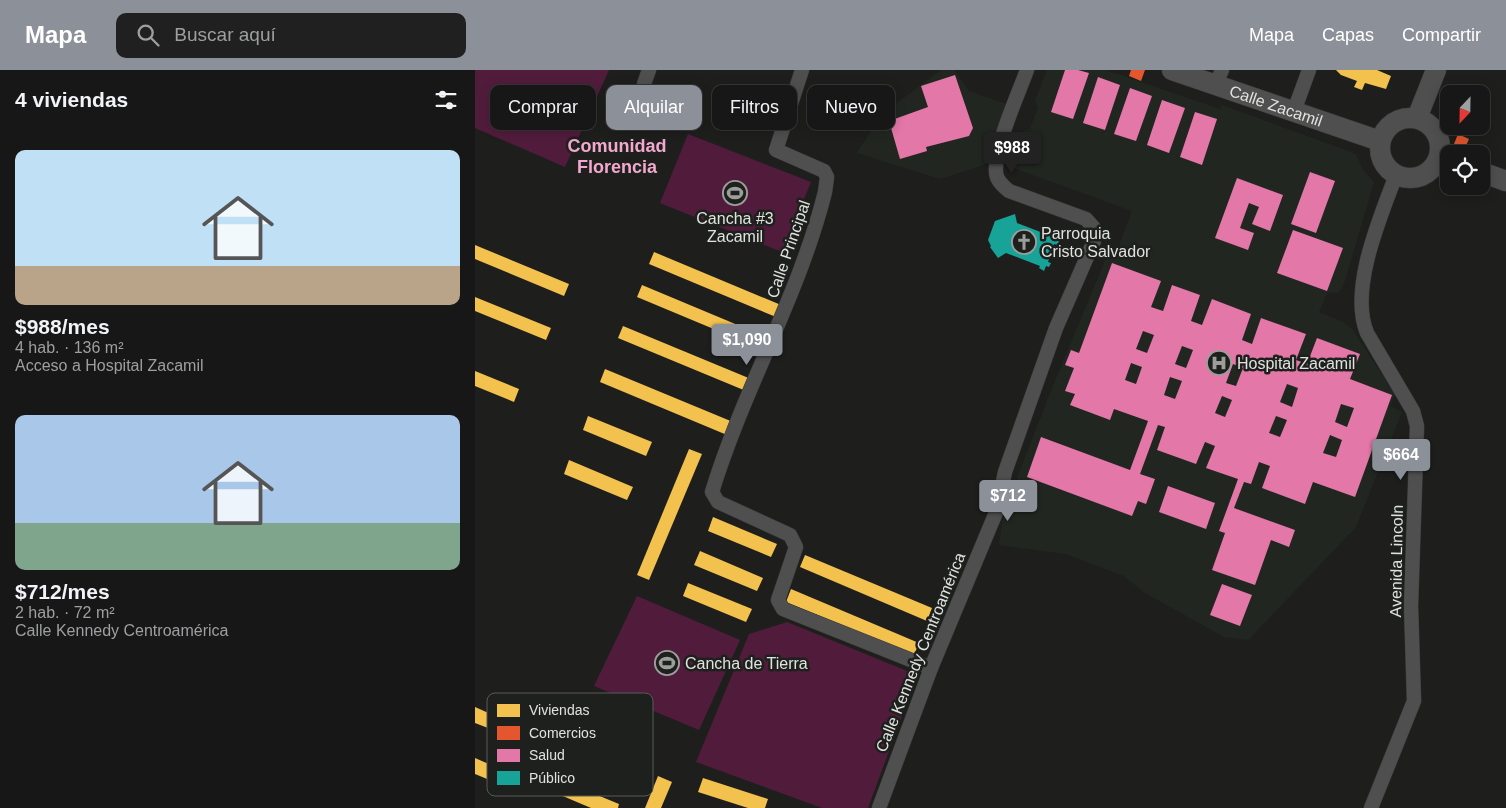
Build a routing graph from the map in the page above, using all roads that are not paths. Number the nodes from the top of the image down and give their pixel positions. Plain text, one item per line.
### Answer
1 (649, 70) edge
2 (802, 70) edge
3 (1027, 70) edge
4 (1172, 70) edge
5 (1309, 70) edge
6 (1436, 70) edge
7 (1219, 78) edge
8 (644, 84) dead end
9 (1294, 111) junction
10 (1417, 118) junction
11 (1380, 141) junction
12 (1440, 146) edge
13 (1440, 162) edge
14 (1396, 175) junction
15 (1490, 175) edge
16 (1506, 181) edge
17 (931, 668) junction
18 (879, 808) edge
19 (1371, 808) edge

1 - 8 street
2 - 17 street, Calle Principal
3 - 17 street, Calle Kennedy Centroamérica
4 - 7 street, Calle Zacamil
5 - 9 street
6 - 10 street
7 - 9 street, Calle Zacamil
9 - 11 street, Calle Zacamil
10 - 11 street
10 - 12 street
11 - 14 street
13 - 14 street
14 - 19 street, Avenida Lincoln
15 - 16 street
17 - 18 street, Calle Kennedy Centroamérica

